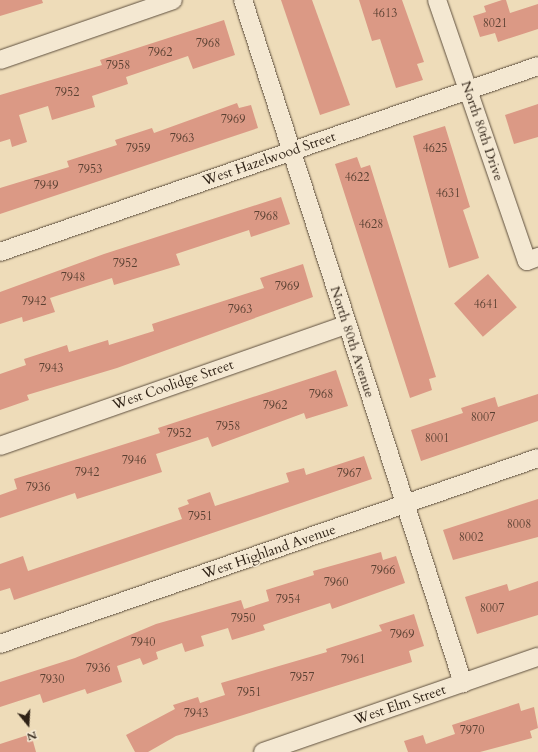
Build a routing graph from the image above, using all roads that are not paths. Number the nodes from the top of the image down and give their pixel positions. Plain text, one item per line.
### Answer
1 (173, 0) edge
2 (243, 0) edge
3 (437, 0) edge
4 (0, 60) edge
5 (538, 66) edge
6 (468, 90) junction
7 (291, 152) junction
8 (0, 252) edge
9 (532, 259) edge
10 (346, 325) junction
11 (0, 446) edge
12 (538, 458) edge
13 (405, 505) junction
14 (0, 644) edge
15 (538, 657) edge
16 (463, 683) junction
17 (263, 752) edge

1 - 4 street
2 - 7 street, North 80th Avenue
3 - 6 street, North 80th Drive
5 - 6 street, West Hazelwood Street
6 - 7 street, West Hazelwood Street
6 - 9 street, North 80th Drive
7 - 8 street, West Hazelwood Street
7 - 10 street, North 80th Avenue
10 - 11 street, West Coolidge Street
10 - 13 street, North 80th Avenue
12 - 13 street, West Highland Avenue
13 - 14 street, West Highland Avenue
13 - 16 street, North 80th Avenue
15 - 16 street, West Elm Street
16 - 17 street, West Elm Street

